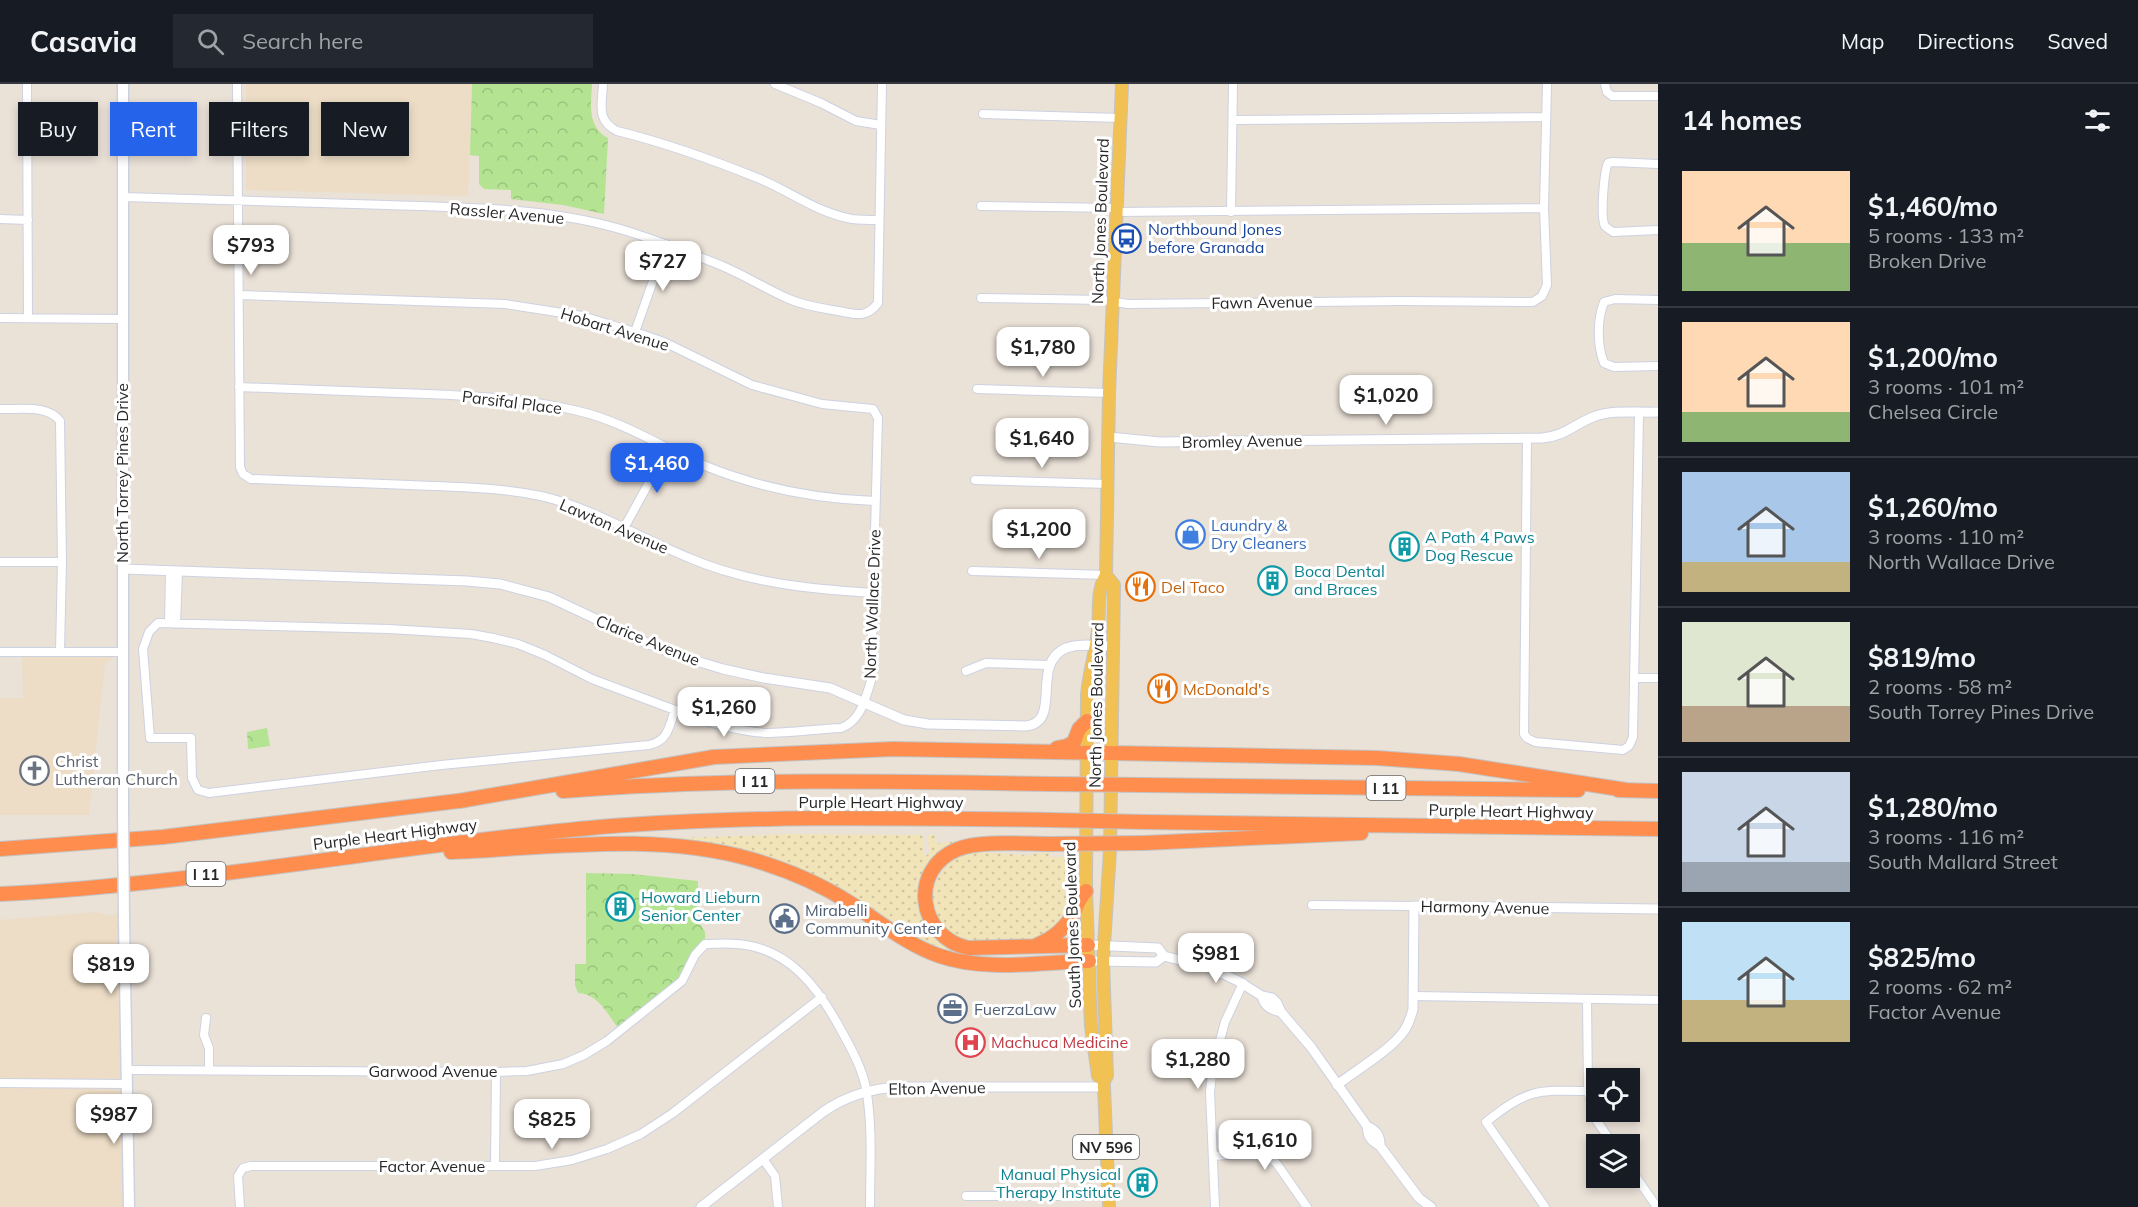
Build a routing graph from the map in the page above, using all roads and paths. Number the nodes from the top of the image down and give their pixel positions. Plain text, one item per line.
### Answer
1 (27, 84) edge
2 (123, 84) edge
3 (237, 84) edge
4 (603, 84) edge
5 (775, 84) edge
6 (882, 84) edge
7 (1122, 84) edge
8 (1233, 84) edge
9 (1547, 84) edge
10 (1606, 88) edge
11 (1658, 96) edge
12 (983, 114) dead end
13 (1546, 117) junction
14 (1120, 118) junction
15 (1233, 120) junction
16 (881, 125) junction
17 (1658, 164) edge
18 (123, 197) junction
19 (237, 200) junction
20 (981, 206) dead end
21 (1544, 208) junction
22 (1116, 210) junction
23 (1231, 212) junction
24 (0, 219) edge
25 (28, 220) junction
26 (879, 220) junction
27 (1658, 230) edge
28 (666, 244) junction
29 (239, 295) junction
30 (981, 298) dead end
31 (1658, 300) edge
32 (1113, 302) junction
33 (0, 318) edge
34 (28, 318) junction
35 (122, 319) junction
36 (635, 332) junction
37 (1658, 366) edge
38 (239, 387) junction
39 (977, 389) dead end
40 (1109, 393) junction
41 (0, 409) edge
42 (873, 409) joint
43 (1639, 412) junction
44 (1658, 412) edge
45 (1109, 437) junction
46 (1527, 438) junction
47 (668, 448) junction
48 (975, 480) dead end
49 (1108, 484) junction
50 (875, 501) junction
51 (624, 528) junction
52 (0, 562) edge
53 (62, 562) junction
54 (123, 569) junction
55 (174, 571) junction
56 (972, 571) dead end
57 (1106, 575) junction
58 (873, 593) junction
59 (172, 624) junction
60 (1095, 646) junction
61 (1112, 646) junction
62 (0, 652) edge
63 (60, 652) junction
64 (122, 652) junction
65 (1049, 665) junction
66 (966, 671) dead end
67 (1635, 678) junction
68 (1658, 678) edge
69 (864, 702) junction
70 (675, 710) junction
71 (1087, 721) junction
72 (1050, 751) junction
73 (1087, 752) junction
74 (1112, 752) junction
75 (1626, 790) junction
76 (1658, 791) edge
77 (459, 801) junction
78 (1086, 802) joint
79 (1111, 802) joint
80 (1535, 828) junction
81 (1658, 829) edge
82 (0, 849) edge
83 (344, 857) junction
84 (1086, 891) junction
85 (0, 894) edge
86 (1312, 905) dead end
87 (1414, 906) junction
88 (1658, 909) edge
89 (1088, 945) junction
90 (1105, 945) junction
91 (1029, 948) junction
92 (1164, 956) junction
93 (1089, 961) junction
94 (1103, 961) junction
95 (1243, 983) junction
96 (1413, 996) junction
97 (822, 997) junction
98 (1587, 999) junction
99 (1658, 1000) edge
100 (206, 1018) dead end
101 (1588, 1068) edge
102 (127, 1070) junction
103 (209, 1070) junction
104 (496, 1071) junction
105 (0, 1083) edge
106 (127, 1084) junction
107 (1104, 1084) junction
108 (1337, 1084) junction
109 (867, 1091) junction
110 (1586, 1091) edge
111 (1213, 1156) junction
112 (763, 1159) junction
113 (495, 1167) junction
114 (1640, 1183) edge
115 (966, 1197) dead end
116 (1108, 1202) edge
117 (1419, 1203) edge
118 (129, 1207) edge
119 (240, 1207) edge
120 (701, 1207) edge
121 (778, 1207) edge
122 (870, 1207) edge
123 (1215, 1207) edge
124 (1307, 1207) edge
125 (1431, 1207) edge
126 (1545, 1207) edge
127 (1657, 1207) edge

1 - 25 street
2 - 18 main road, North Torrey Pines Drive
3 - 19 street
4 - 26 street
5 - 16 street
6 - 16 street
7 - 14 main road, North Jones Boulevard
8 - 15 street
9 - 13 street
10 - 11 street
12 - 14 street
13 - 15 street
13 - 21 street
14 - 22 main road, North Jones Boulevard
15 - 23 street
16 - 26 street
17 - 27 street
18 - 19 street, Rassler Avenue
18 - 35 main road, North Torrey Pines Drive
19 - 28 street, Rassler Avenue
19 - 29 street
20 - 22 street
21 - 23 street
21 - 32 street, Fawn Avenue
22 - 23 street
22 - 32 main road, North Jones Boulevard
24 - 25 street
25 - 34 street
26 - 28 street, Rassler Avenue
28 - 36 street
29 - 36 street, Hobart Avenue
29 - 38 street
30 - 32 street, Fawn Avenue
31 - 37 street
32 - 40 main road, North Jones Boulevard
33 - 34 street
34 - 35 street
35 - 54 main road, North Torrey Pines Drive
36 - 42 street, Hobart Avenue
38 - 47 street, Parsifal Place
38 - 51 street, Lawton Avenue
39 - 40 street
40 - 45 main road, North Jones Boulevard
41 - 53 street
42 - 50 street, North Wallace Drive
43 - 44 street, Bromley Avenue
43 - 46 street, Bromley Avenue
43 - 67 street
45 - 46 street, Bromley Avenue
45 - 49 main road, North Jones Boulevard
46 - 67 street
47 - 50 street, Parsifal Place
47 - 51 street
48 - 49 street
49 - 57 main road, North Jones Boulevard
50 - 58 street, North Wallace Drive
51 - 58 street, Lawton Avenue
52 - 53 street
53 - 63 street
54 - 55 street, Clarice Avenue
54 - 64 main road, North Torrey Pines Drive
55 - 59 street
55 - 69 street, Clarice Avenue
56 - 57 street
57 - 60 main road, North Jones Boulevard
57 - 61 main road, North Jones Boulevard
58 - 69 street, North Wallace Drive
59 - 70 street, North Wallace Drive
59 - 70 street
60 - 61 street
60 - 65 street
60 - 71 main road, North Jones Boulevard / NV 596
61 - 74 main road, North Jones Boulevard / NV 596
62 - 63 street
63 - 64 street
64 - 102 main road, North Torrey Pines Drive, bridge
65 - 66 street
65 - 69 street, Clarice Avenue
67 - 68 street
69 - 70 street, North Wallace Drive
71 - 72 highway
71 - 73 main road, North Jones Boulevard / NV 596
72 - 73 highway
72 - 77 highway
73 - 74 highway
73 - 78 main road, North Jones Boulevard / NV 596
74 - 75 highway
74 - 79 main road, North Jones Boulevard / NV 596
75 - 76 highway, Purple Heart Highway / I 11
75 - 77 highway, Purple Heart Highway / I 11, bridge
77 - 82 highway, Purple Heart Highway / I 11
78 - 84 main road, South Jones Boulevard / NV 596
79 - 90 main road, South Jones Boulevard / NV 596
80 - 81 highway, Purple Heart Highway / I 11
80 - 83 highway, Purple Heart Highway / I 11, bridge
80 - 91 highway, bridge
83 - 85 highway, Purple Heart Highway / I 11
83 - 93 highway
84 - 89 main road, South Jones Boulevard / NV 596
84 - 91 highway
86 - 87 street, Harmony Avenue
87 - 88 street, Harmony Avenue
87 - 96 street
89 - 90 street
89 - 91 highway
89 - 93 main road, South Jones Boulevard / NV 596
90 - 92 street
90 - 94 main road, South Jones Boulevard / NV 596
92 - 94 street
92 - 95 street
93 - 94 street
93 - 107 main road, South Jones Boulevard / NV 596
94 - 107 main road, South Jones Boulevard / NV 596
95 - 108 street
95 - 111 street
96 - 98 street
96 - 108 street
97 - 104 street, Garwood Avenue
97 - 109 street
97 - 113 street, Factor Avenue
98 - 99 street
98 - 101 street
100 - 103 street
102 - 103 street, Garwood Avenue
102 - 106 main road, North Torrey Pines Drive
103 - 104 street, Garwood Avenue
104 - 113 street
105 - 106 street
106 - 118 main road, North Torrey Pines Drive
107 - 109 street, Elton Avenue
107 - 116 main road, South Jones Boulevard / NV 596
108 - 117 street
109 - 112 street, Elton Avenue
109 - 122 street
110 - 126 street
111 - 123 street
111 - 124 street
112 - 120 street, Elton Avenue
112 - 121 street
113 - 119 street, Factor Avenue
114 - 127 street
115 - 116 street
117 - 125 street

